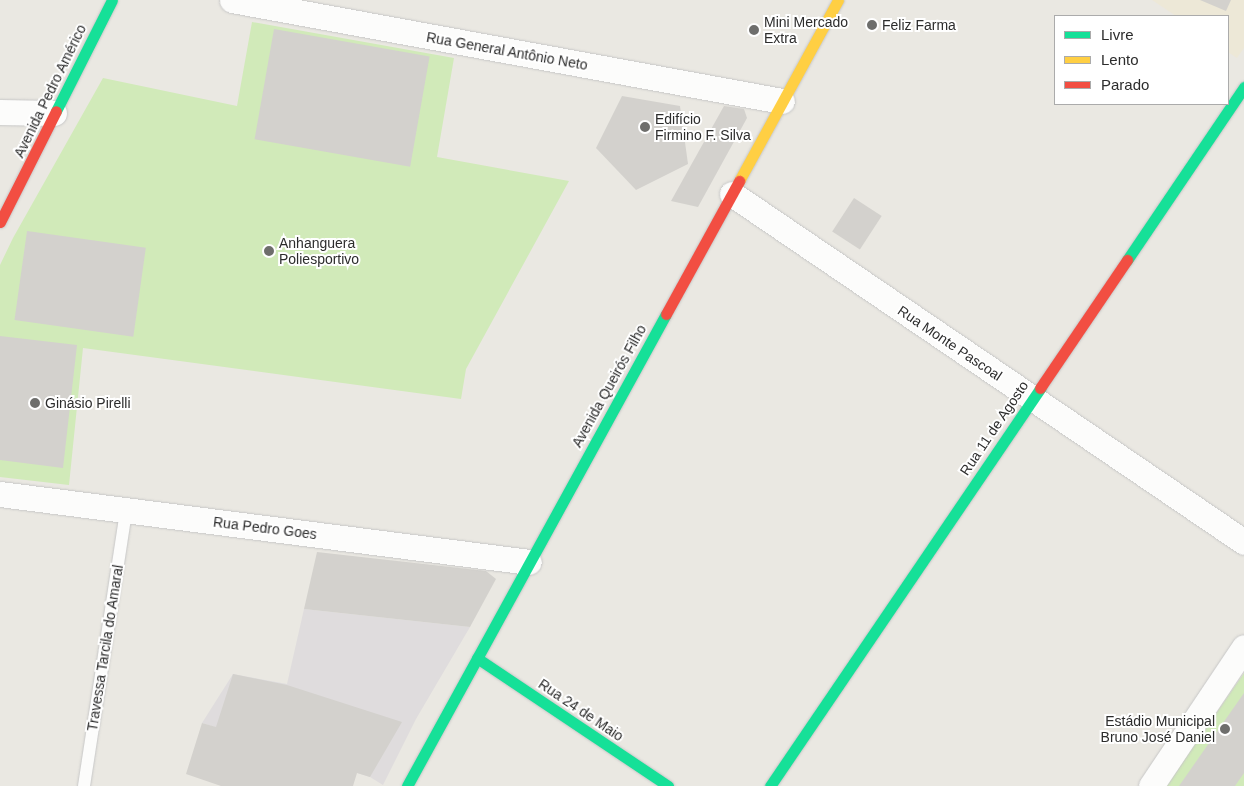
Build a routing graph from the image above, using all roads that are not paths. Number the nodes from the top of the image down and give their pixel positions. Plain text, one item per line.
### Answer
1 (112, 0) edge
2 (232, 0) edge
3 (838, 0) edge
4 (1244, 88) edge
5 (782, 101) junction
6 (0, 112) edge
7 (54, 113) junction
8 (732, 194) junction
9 (0, 222) edge
10 (1032, 398) junction
11 (0, 494) edge
12 (126, 510) junction
13 (1244, 542) edge
14 (529, 562) junction
15 (1244, 647) edge
16 (477, 658) junction
17 (84, 786) edge
18 (407, 786) edge
19 (668, 786) edge
20 (770, 786) edge
21 (1151, 786) edge

1 - 7 main road, Avenida Pedro Américo
2 - 5 street, Rua General Antônio Neto
3 - 5 main road, Avenida Queirós Filho
4 - 10 main road, Rua 11 de Agosto
5 - 8 main road, Avenida Queirós Filho
6 - 7 street
7 - 9 main road, Avenida Pedro Américo
8 - 10 street, Rua Monte Pascoal
8 - 14 main road, Avenida Queirós Filho
10 - 13 street, Rua Monte Pascoal
10 - 20 main road, Rua 11 de Agosto
11 - 12 street, Rua Pedro Goes
12 - 14 street, Rua Pedro Goes
12 - 17 lane, Travessa Tarcila do Amaral
14 - 16 main road, Avenida Queirós Filho
15 - 21 street
16 - 18 main road, Avenida Queirós Filho
16 - 19 main road, Rua 24 de Maio

